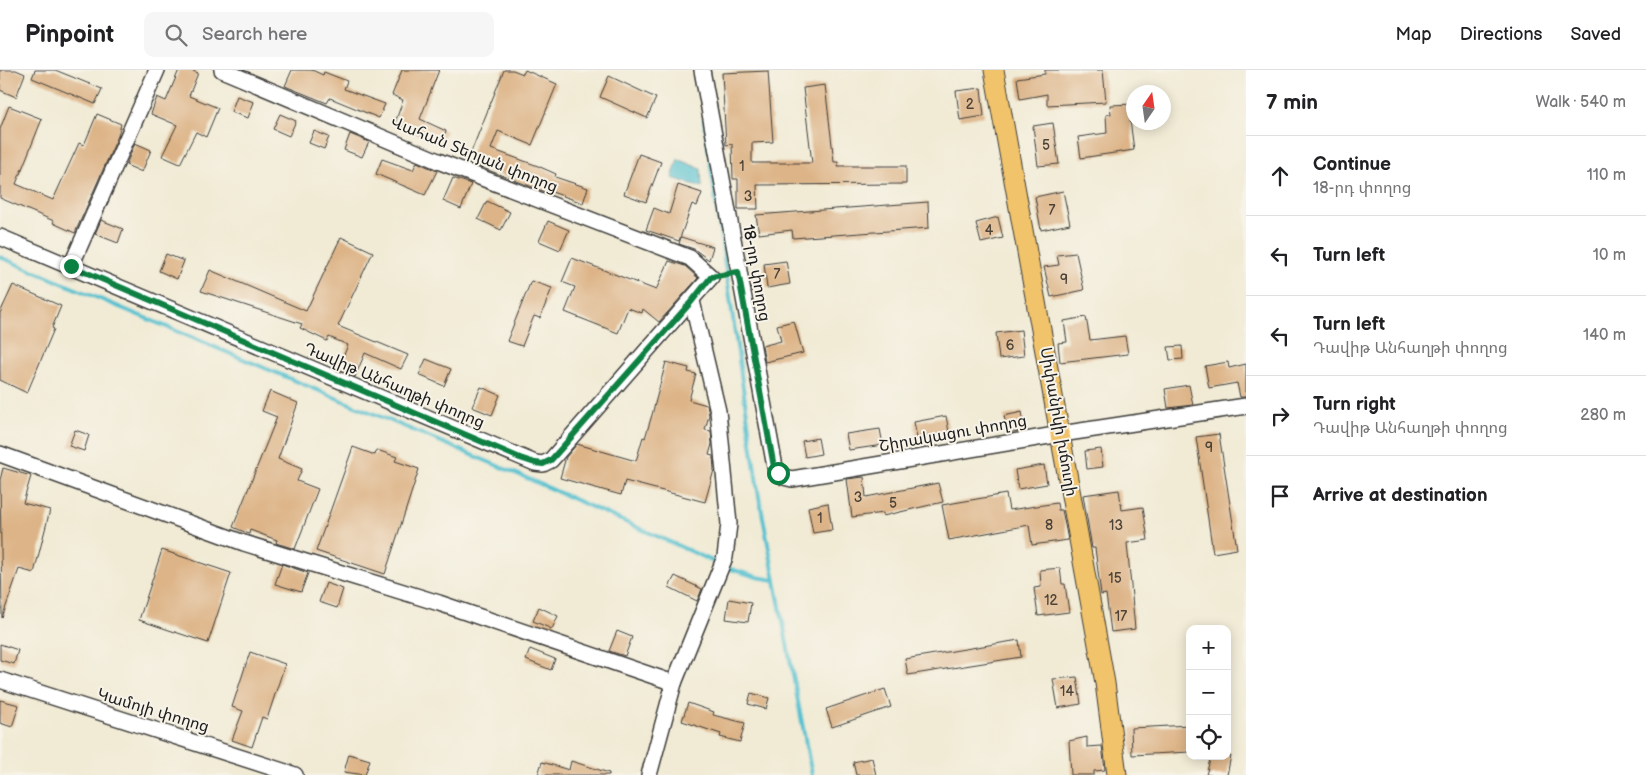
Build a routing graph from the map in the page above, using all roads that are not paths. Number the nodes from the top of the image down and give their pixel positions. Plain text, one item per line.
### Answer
1 (157, 70) edge
2 (222, 70) edge
3 (702, 70) edge
4 (994, 70) edge
5 (0, 237) edge
6 (71, 266) junction
7 (738, 272) junction
8 (711, 277) junction
9 (692, 301) junction
10 (1246, 406) edge
11 (1060, 434) junction
12 (0, 454) edge
13 (784, 477) joint
14 (0, 680) edge
15 (674, 683) junction
16 (295, 775) edge
17 (649, 775) edge
18 (1117, 775) edge

1 - 6 street
2 - 8 street, Վահան Տերյան փողոց
3 - 7 street, 18-րդ փողոց
4 - 11 main road, Սիփանիկի խճուղի
5 - 6 street, Դավիթ Անհաղթի փողոց
6 - 9 street, Դավիթ Անհաղթի փողոց
7 - 8 street
7 - 13 street, 18-րդ փողոց
8 - 9 street, Դավիթ Անհաղթի փողոց
9 - 15 street
10 - 11 street, Շիրակացու փողոց
11 - 13 street, Շիրակացու փողոց
11 - 18 main road, Սիփանիկի խճուղի
12 - 15 street
14 - 16 street, Կամոյի փողոց
15 - 17 street

